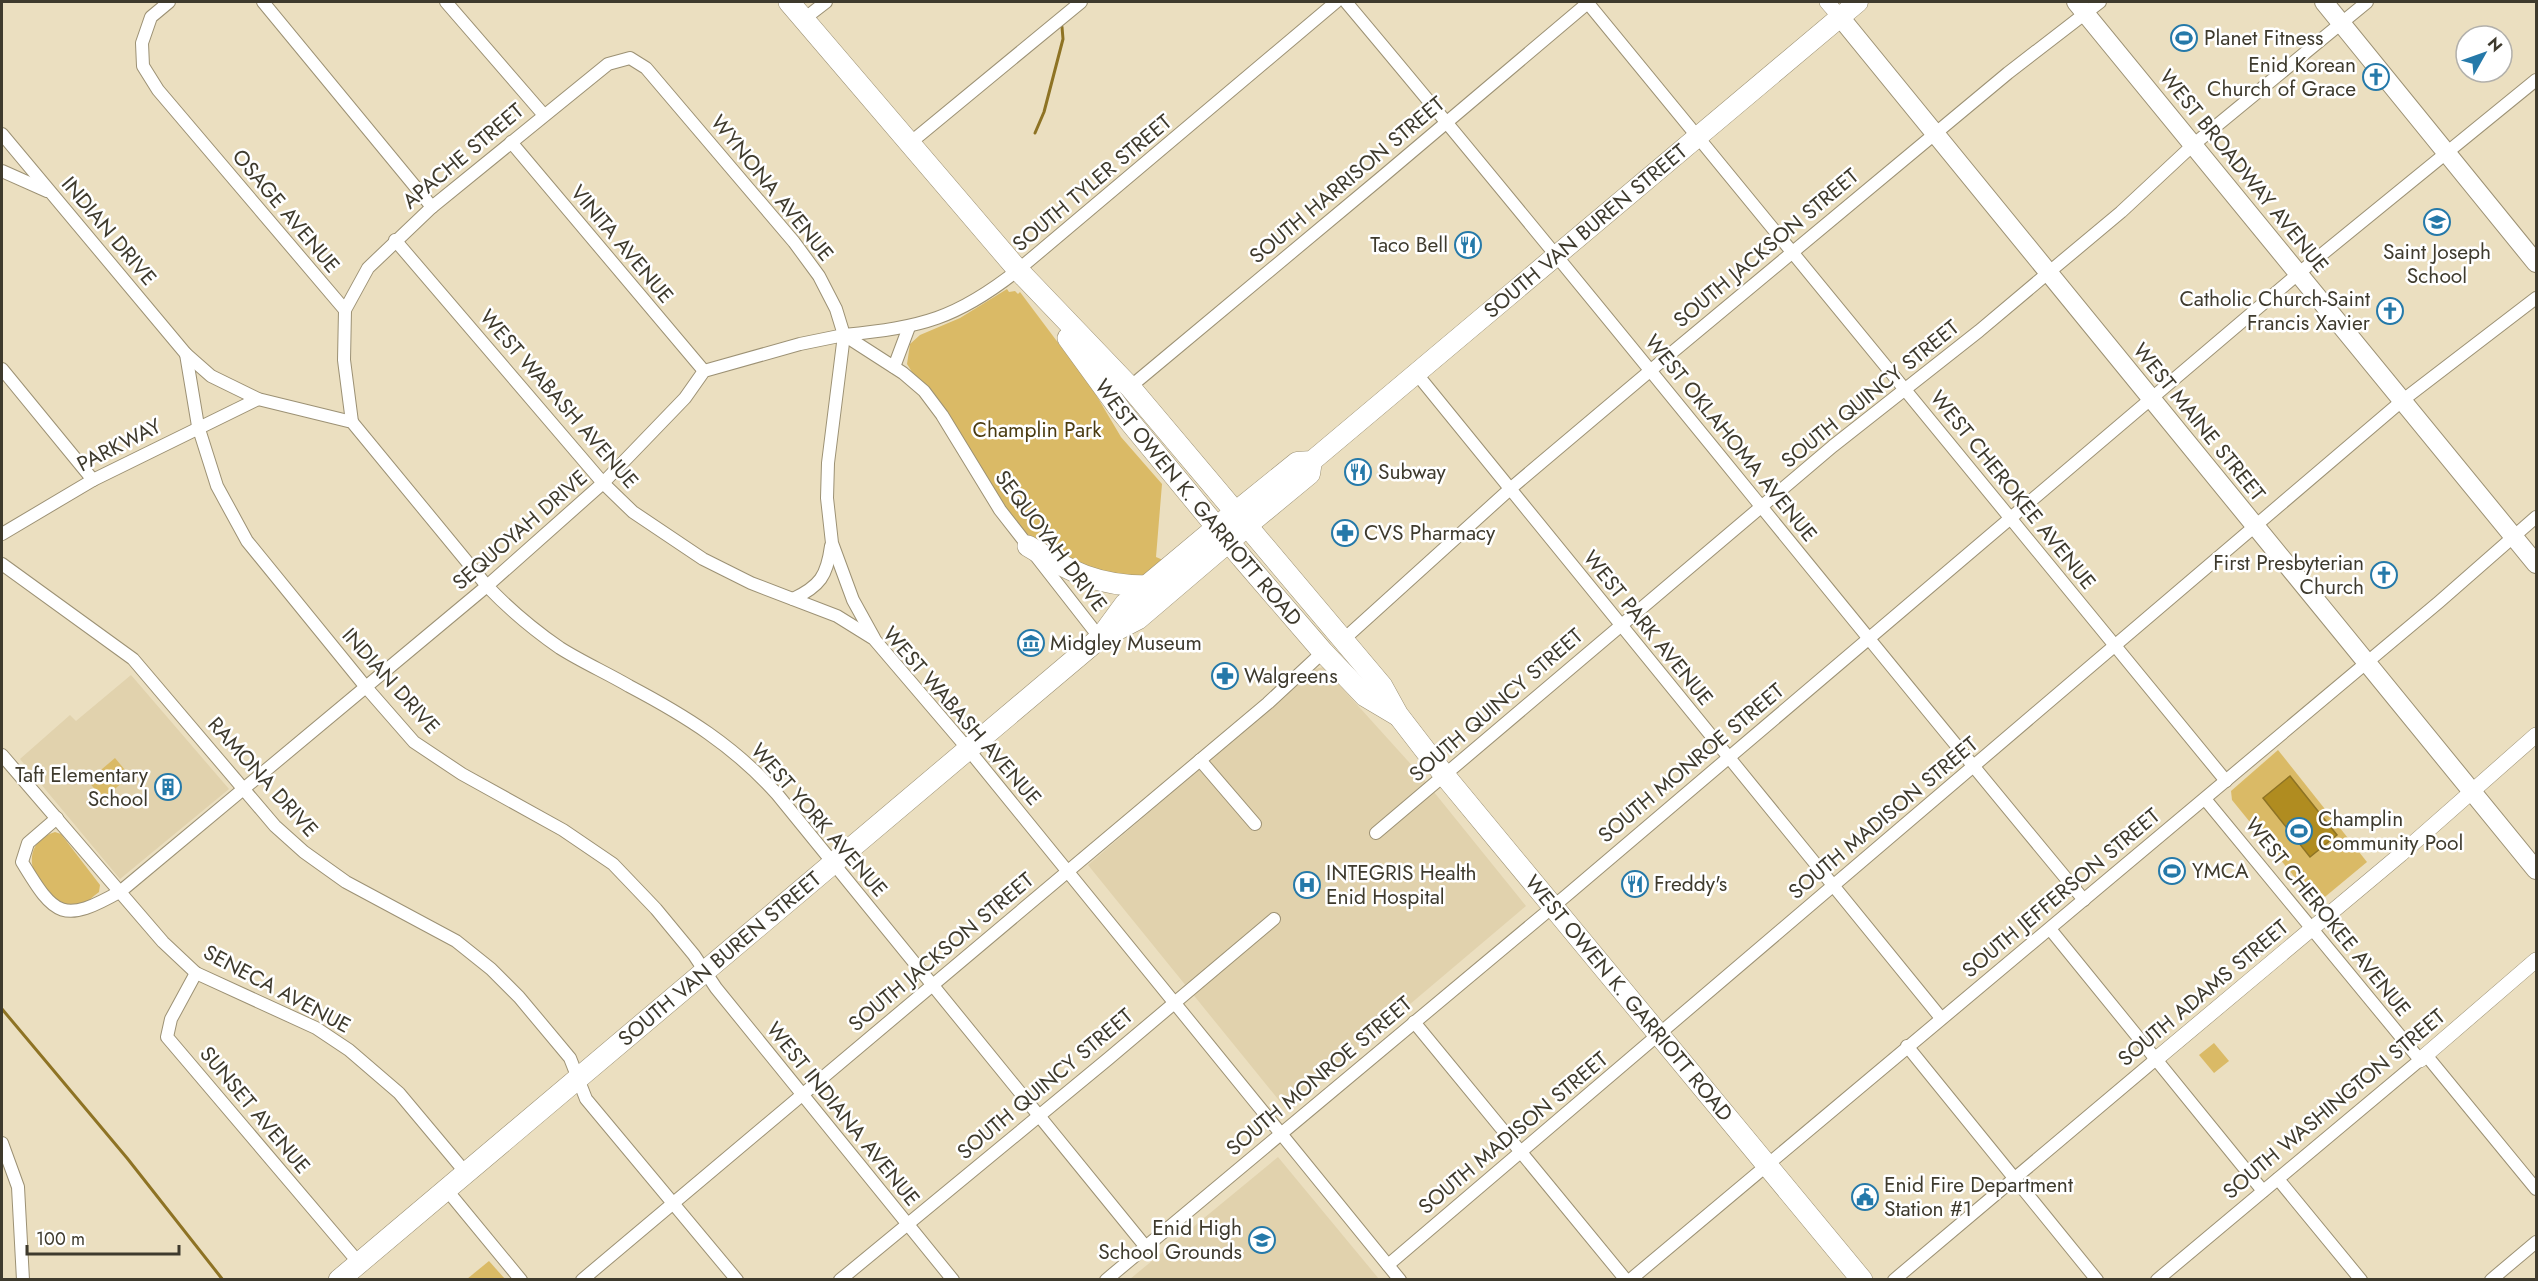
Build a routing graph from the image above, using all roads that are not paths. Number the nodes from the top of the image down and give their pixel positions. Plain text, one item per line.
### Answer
1 (169, 2) edge
2 (263, 2) edge
3 (446, 2) edge
4 (789, 2) edge
5 (825, 2) edge
6 (1081, 2) edge
7 (1336, 2) edge
8 (1346, 2) edge
9 (1588, 2) edge
10 (1858, 2) edge
11 (2100, 2) edge
12 (2324, 2) edge
13 (2367, 2) edge
14 (2081, 7) edge
15 (1833, 9) edge
16 (804, 19) junction
17 (2341, 23) junction
18 (630, 58) joint
19 (2536, 80) edge
20 (543, 114) junction
21 (1447, 122) junction
22 (1936, 133) junction
23 (1698, 137) junction
24 (4, 141) edge
25 (511, 142) junction
26 (910, 143) junction
27 (2193, 145) junction
28 (2448, 153) junction
29 (2, 171) edge
30 (51, 194) junction
31 (432, 207) junction
32 (395, 240) junction
33 (1792, 252) junction
34 (1557, 254) junction
35 (2536, 263) edge
36 (1018, 270) junction
37 (2048, 273) junction
38 (2299, 273) junction
39 (2536, 298) edge
40 (345, 310) junction
41 (909, 327) junction
42 (844, 335) junction
43 (186, 354) junction
44 (894, 367) junction
45 (2, 369) edge
46 (1651, 370) junction
47 (704, 371) junction
48 (1416, 373) junction
49 (1130, 387) junction
50 (1904, 388) junction
51 (258, 399) junction
52 (2151, 399) junction
53 (2403, 400) junction
54 (352, 422) junction
55 (198, 426) junction
56 (93, 480) junction
57 (603, 483) junction
58 (1510, 489) junction
59 (1762, 506) junction
60 (2536, 517) edge
61 (2010, 518) junction
62 (1241, 519) junction
63 (2255, 527) junction
64 (2, 534) edge
65 (1223, 535) junction
66 (2514, 535) junction
67 (832, 543) junction
68 (1028, 546) junction
69 (2, 564) edge
70 (2536, 564) edge
71 (487, 586) junction
72 (1148, 586) junction
73 (793, 599) junction
74 (1620, 625) junction
75 (1100, 638) junction
76 (874, 639) junction
77 (1343, 639) junction
78 (1867, 639) junction
79 (2115, 646) junction
80 (1323, 652) junction
81 (2366, 663) junction
82 (365, 687) junction
83 (1398, 715) junction
84 (2536, 735) edge
85 (968, 749) junction
86 (2, 755) edge
87 (1728, 757) junction
88 (1200, 760) junction
89 (1973, 767) junction
90 (1445, 776) junction
91 (2226, 781) junction
92 (243, 789) junction
93 (2472, 790) junction
94 (2205, 799) junction
95 (57, 819) junction
96 (1255, 824) dead end
97 (1376, 833) dead end
98 (833, 863) junction
99 (2536, 870) edge
100 (1067, 871) junction
101 (1833, 886) junction
102 (121, 891) junction
103 (2084, 900) junction
104 (1553, 905) junction
105 (1274, 919) dead end
106 (2313, 927) junction
107 (2050, 929) junction
108 (2536, 960) edge
109 (705, 971) junction
110 (196, 973) junction
111 (933, 985) junction
112 (1173, 1002) junction
113 (1941, 1018) junction
114 (1414, 1022) junction
115 (1660, 1034) junction
116 (1907, 1046) junction
117 (2423, 1057) junction
118 (2155, 1060) junction
119 (578, 1078) junction
120 (802, 1095) junction
121 (1038, 1116) junction
122 (1280, 1133) junction
123 (2, 1143) edge
124 (1521, 1152) junction
125 (1767, 1164) junction
126 (466, 1173) junction
127 (2014, 1179) junction
128 (2278, 1179) junction
129 (446, 1189) junction
130 (2536, 1190) edge
131 (2263, 1191) junction
132 (674, 1203) junction
133 (907, 1223) junction
134 (2536, 1242) edge
135 (1145, 1246) junction
136 (359, 1263) junction
137 (1388, 1265) junction
138 (23, 1280) edge
139 (339, 1280) edge
140 (521, 1280) edge
141 (582, 1280) edge
142 (737, 1280) edge
143 (840, 1280) edge
144 (953, 1280) edge
145 (1106, 1280) edge
146 (1400, 1280) edge
147 (1628, 1280) edge
148 (1862, 1280) edge
149 (1894, 1280) edge
150 (2097, 1280) edge
151 (2157, 1280) edge
152 (2361, 1280) edge
153 (2491, 1280) edge

1 - 40 street, OSAGE AVENUE
2 - 31 street
3 - 20 street
4 - 16 highway, WEST OWEN K. GARRIOTT ROAD
5 - 16 street
6 - 26 street
7 - 36 street, SOUTH TYLER STREET
8 - 21 street, WEST OKLAHOMA AVENUE
9 - 21 street, SOUTH HARRISON STREET
9 - 23 street, WEST CHEROKEE AVENUE
10 - 15 main road, SOUTH VAN BUREN STREET
11 - 14 street, SOUTH JACKSON STREET
12 - 17 main road
13 - 17 street, SOUTH QUINCY STREET
14 - 22 street, SOUTH JACKSON STREET
14 - 27 main road, WEST BROADWAY AVENUE
15 - 22 main road, WEST MAINE STREET
15 - 23 main road, SOUTH VAN BUREN STREET
16 - 26 highway, WEST OWEN K. GARRIOTT ROAD
17 - 27 street, SOUTH QUINCY STREET
17 - 28 main road
18 - 20 street, APACHE STREET
18 - 42 street, WYNONA AVENUE
19 - 28 street, SOUTH MONROE STREET
20 - 25 street, APACHE STREET
21 - 34 street, WEST OKLAHOMA AVENUE
21 - 49 street, SOUTH HARRISON STREET
22 - 33 street, SOUTH JACKSON STREET
22 - 37 main road, WEST MAINE STREET
23 - 33 street, WEST CHEROKEE AVENUE
23 - 34 main road, SOUTH VAN BUREN STREET
24 - 30 street, INDIAN DRIVE
25 - 31 street, APACHE STREET
25 - 47 street, VINITA AVENUE
26 - 36 highway, WEST OWEN K. GARRIOTT ROAD
27 - 37 street, SOUTH QUINCY STREET
27 - 38 main road, WEST BROADWAY AVENUE
28 - 35 main road
28 - 38 street, SOUTH MONROE STREET
29 - 30 street
30 - 43 street, INDIAN DRIVE
31 - 32 street, APACHE STREET
32 - 40 street, APACHE STREET
32 - 57 street, WEST WABASH AVENUE
33 - 46 street, SOUTH JACKSON STREET
33 - 50 street, WEST CHEROKEE AVENUE
34 - 46 street, WEST OKLAHOMA AVENUE
34 - 48 main road, SOUTH VAN BUREN STREET
36 - 41 street, SOUTH TYLER STREET
36 - 49 highway, WEST OWEN K. GARRIOTT ROAD
36 - 65 highway, WEST OWEN K. GARRIOTT ROAD
37 - 50 street, SOUTH QUINCY STREET
37 - 52 main road, WEST MAINE STREET
38 - 52 street, SOUTH MONROE STREET
38 - 53 main road, WEST BROADWAY AVENUE
39 - 53 street, SOUTH MADISON STREET
40 - 54 street
41 - 42 street, SOUTH TYLER STREET
41 - 44 street
42 - 44 street, SEQUOYAH DRIVE
42 - 47 street
42 - 67 street, WYNONA AVENUE
43 - 51 street, INDIAN DRIVE
43 - 55 street, INDIAN DRIVE
44 - 68 street, SEQUOYAH DRIVE
45 - 56 street
46 - 58 street, SOUTH JACKSON STREET
46 - 59 street, WEST OKLAHOMA AVENUE
47 - 57 street, SEQUOYAH DRIVE
48 - 58 street, WEST PARK AVENUE
48 - 62 main road, SOUTH VAN BUREN STREET
49 - 62 highway, WEST OWEN K. GARRIOTT ROAD
50 - 59 street, SOUTH QUINCY STREET
50 - 61 street, WEST CHEROKEE AVENUE
51 - 54 street
51 - 55 street, PARKWAY
52 - 61 street, SOUTH MONROE STREET
52 - 63 main road, WEST MAINE STREET
53 - 63 street, SOUTH MADISON STREET
53 - 66 main road, WEST BROADWAY AVENUE
54 - 71 street, WEST YORK AVENUE
55 - 56 street, PARKWAY
55 - 82 street, INDIAN DRIVE
56 - 64 street, PARKWAY
57 - 71 street, SEQUOYAH DRIVE
57 - 73 street, WEST WABASH AVENUE
58 - 74 street, WEST PARK AVENUE
58 - 77 street, SOUTH JACKSON STREET
59 - 74 street, SOUTH QUINCY STREET
59 - 78 street, WEST OKLAHOMA AVENUE
60 - 66 street, SOUTH JEFFERSON STREET
61 - 78 street, SOUTH MONROE STREET
61 - 79 street, WEST CHEROKEE AVENUE
62 - 65 highway, SOUTH VAN BUREN STREET
62 - 77 highway, WEST OWEN K. GARRIOTT ROAD
63 - 79 street, SOUTH MADISON STREET
63 - 81 main road, WEST MAINE STREET
65 - 72 highway, SOUTH VAN BUREN STREET
65 - 75 highway, SOUTH VAN BUREN STREET
65 - 80 highway, WEST OWEN K. GARRIOTT ROAD
66 - 70 main road, WEST BROADWAY AVENUE
66 - 81 street, SOUTH JEFFERSON STREET
67 - 73 street, WYNONA AVENUE
67 - 76 street, WYNONA AVENUE
68 - 72 highway
68 - 75 street, SEQUOYAH DRIVE
69 - 92 street, RAMONA DRIVE
71 - 82 street, SEQUOYAH DRIVE
71 - 98 street, WEST YORK AVENUE
72 - 75 highway, SOUTH VAN BUREN STREET
73 - 76 street, WEST WABASH AVENUE
74 - 87 street, WEST PARK AVENUE
74 - 90 street, SOUTH QUINCY STREET
75 - 85 highway, SOUTH VAN BUREN STREET
76 - 85 street, WEST WABASH AVENUE
77 - 83 highway, WEST OWEN K. GARRIOTT ROAD
78 - 87 street, SOUTH MONROE STREET
78 - 89 street, WEST OKLAHOMA AVENUE
79 - 89 street, SOUTH MADISON STREET
79 - 91 street, WEST CHEROKEE AVENUE
80 - 83 highway, WEST OWEN K. GARRIOTT ROAD
80 - 88 street, SOUTH JACKSON STREET
81 - 91 street, SOUTH JEFFERSON STREET
81 - 93 main road, WEST MAINE STREET
82 - 92 street, SEQUOYAH DRIVE
82 - 109 street, INDIAN DRIVE
83 - 90 highway, WEST OWEN K. GARRIOTT ROAD
84 - 93 street, SOUTH ADAMS STREET
85 - 98 highway, SOUTH VAN BUREN STREET
85 - 100 street, WEST WABASH AVENUE
86 - 95 street, SENECA AVENUE
87 - 101 street, WEST PARK AVENUE
87 - 104 street, SOUTH MONROE STREET
88 - 96 street
88 - 100 street, SOUTH JACKSON STREET
89 - 101 street, SOUTH MADISON STREET
89 - 103 street, WEST OKLAHOMA AVENUE
90 - 97 street, SOUTH QUINCY STREET
90 - 104 highway, WEST OWEN K. GARRIOTT ROAD
91 - 94 street, SOUTH JEFFERSON STREET
92 - 102 street, SEQUOYAH DRIVE
92 - 119 street, RAMONA DRIVE
93 - 99 main road, WEST MAINE STREET
93 - 106 street, SOUTH ADAMS STREET
94 - 103 street, SOUTH JEFFERSON STREET
94 - 106 street, WEST CHEROKEE AVENUE
95 - 102 street, SENECA AVENUE
95 - 102 street, SEQUOYAH DRIVE
98 - 109 highway, SOUTH VAN BUREN STREET
98 - 111 street, WEST YORK AVENUE
100 - 111 street, SOUTH JACKSON STREET
100 - 112 street, WEST WABASH AVENUE
101 - 113 street, WEST PARK AVENUE
101 - 115 street, SOUTH MADISON STREET
102 - 110 street, SENECA AVENUE
103 - 107 street, SOUTH JEFFERSON STREET
104 - 114 street, SOUTH MONROE STREET
104 - 115 highway, WEST OWEN K. GARRIOTT ROAD
105 - 112 street, SOUTH QUINCY STREET
106 - 117 street, WEST CHEROKEE AVENUE
106 - 118 street, SOUTH ADAMS STREET
107 - 113 street, SOUTH JEFFERSON STREET
107 - 118 street
108 - 117 street, SOUTH WASHINGTON STREET
109 - 119 highway, SOUTH VAN BUREN STREET
109 - 120 street, WEST INDIANA AVENUE
110 - 126 street, SENECA AVENUE
110 - 136 street, SUNSET AVENUE
111 - 120 street, SOUTH JACKSON STREET
111 - 121 street, WEST YORK AVENUE
112 - 121 street, SOUTH QUINCY STREET
112 - 122 street, WEST WABASH AVENUE
113 - 116 street, SOUTH JEFFERSON STREET
114 - 122 street, SOUTH MONROE STREET
114 - 124 street
115 - 124 street, SOUTH MADISON STREET
115 - 125 highway, WEST OWEN K. GARRIOTT ROAD
116 - 125 street, SOUTH JEFFERSON STREET
116 - 127 street
117 - 128 street, SOUTH WASHINGTON STREET
117 - 130 street, WEST CHEROKEE AVENUE
118 - 127 street, SOUTH ADAMS STREET
118 - 131 street
119 - 126 highway, SOUTH VAN BUREN STREET
119 - 132 street, RAMONA DRIVE
120 - 132 street, SOUTH JACKSON STREET
120 - 133 street, WEST INDIANA AVENUE
121 - 133 street, SOUTH QUINCY STREET
121 - 135 street, WEST YORK AVENUE
122 - 135 street, SOUTH MONROE STREET
122 - 137 street, WEST WABASH AVENUE
123 - 138 street
124 - 137 street, SOUTH MADISON STREET
124 - 147 street
125 - 147 street, SOUTH JEFFERSON STREET
125 - 148 highway, WEST OWEN K. GARRIOTT ROAD
126 - 129 highway, SOUTH VAN BUREN STREET
127 - 149 street, SOUTH ADAMS STREET
127 - 150 street
128 - 131 street, SOUTH WASHINGTON STREET
128 - 152 street
129 - 136 highway, SOUTH VAN BUREN STREET
129 - 140 street
131 - 151 street, SOUTH WASHINGTON STREET
132 - 141 street, SOUTH JACKSON STREET
132 - 142 street, RAMONA DRIVE
133 - 143 street, SOUTH QUINCY STREET
133 - 144 street, WEST INDIANA AVENUE
134 - 153 street
135 - 145 street, SOUTH MONROE STREET
136 - 139 highway, SOUTH VAN BUREN STREET
137 - 146 street, WEST WABASH AVENUE

